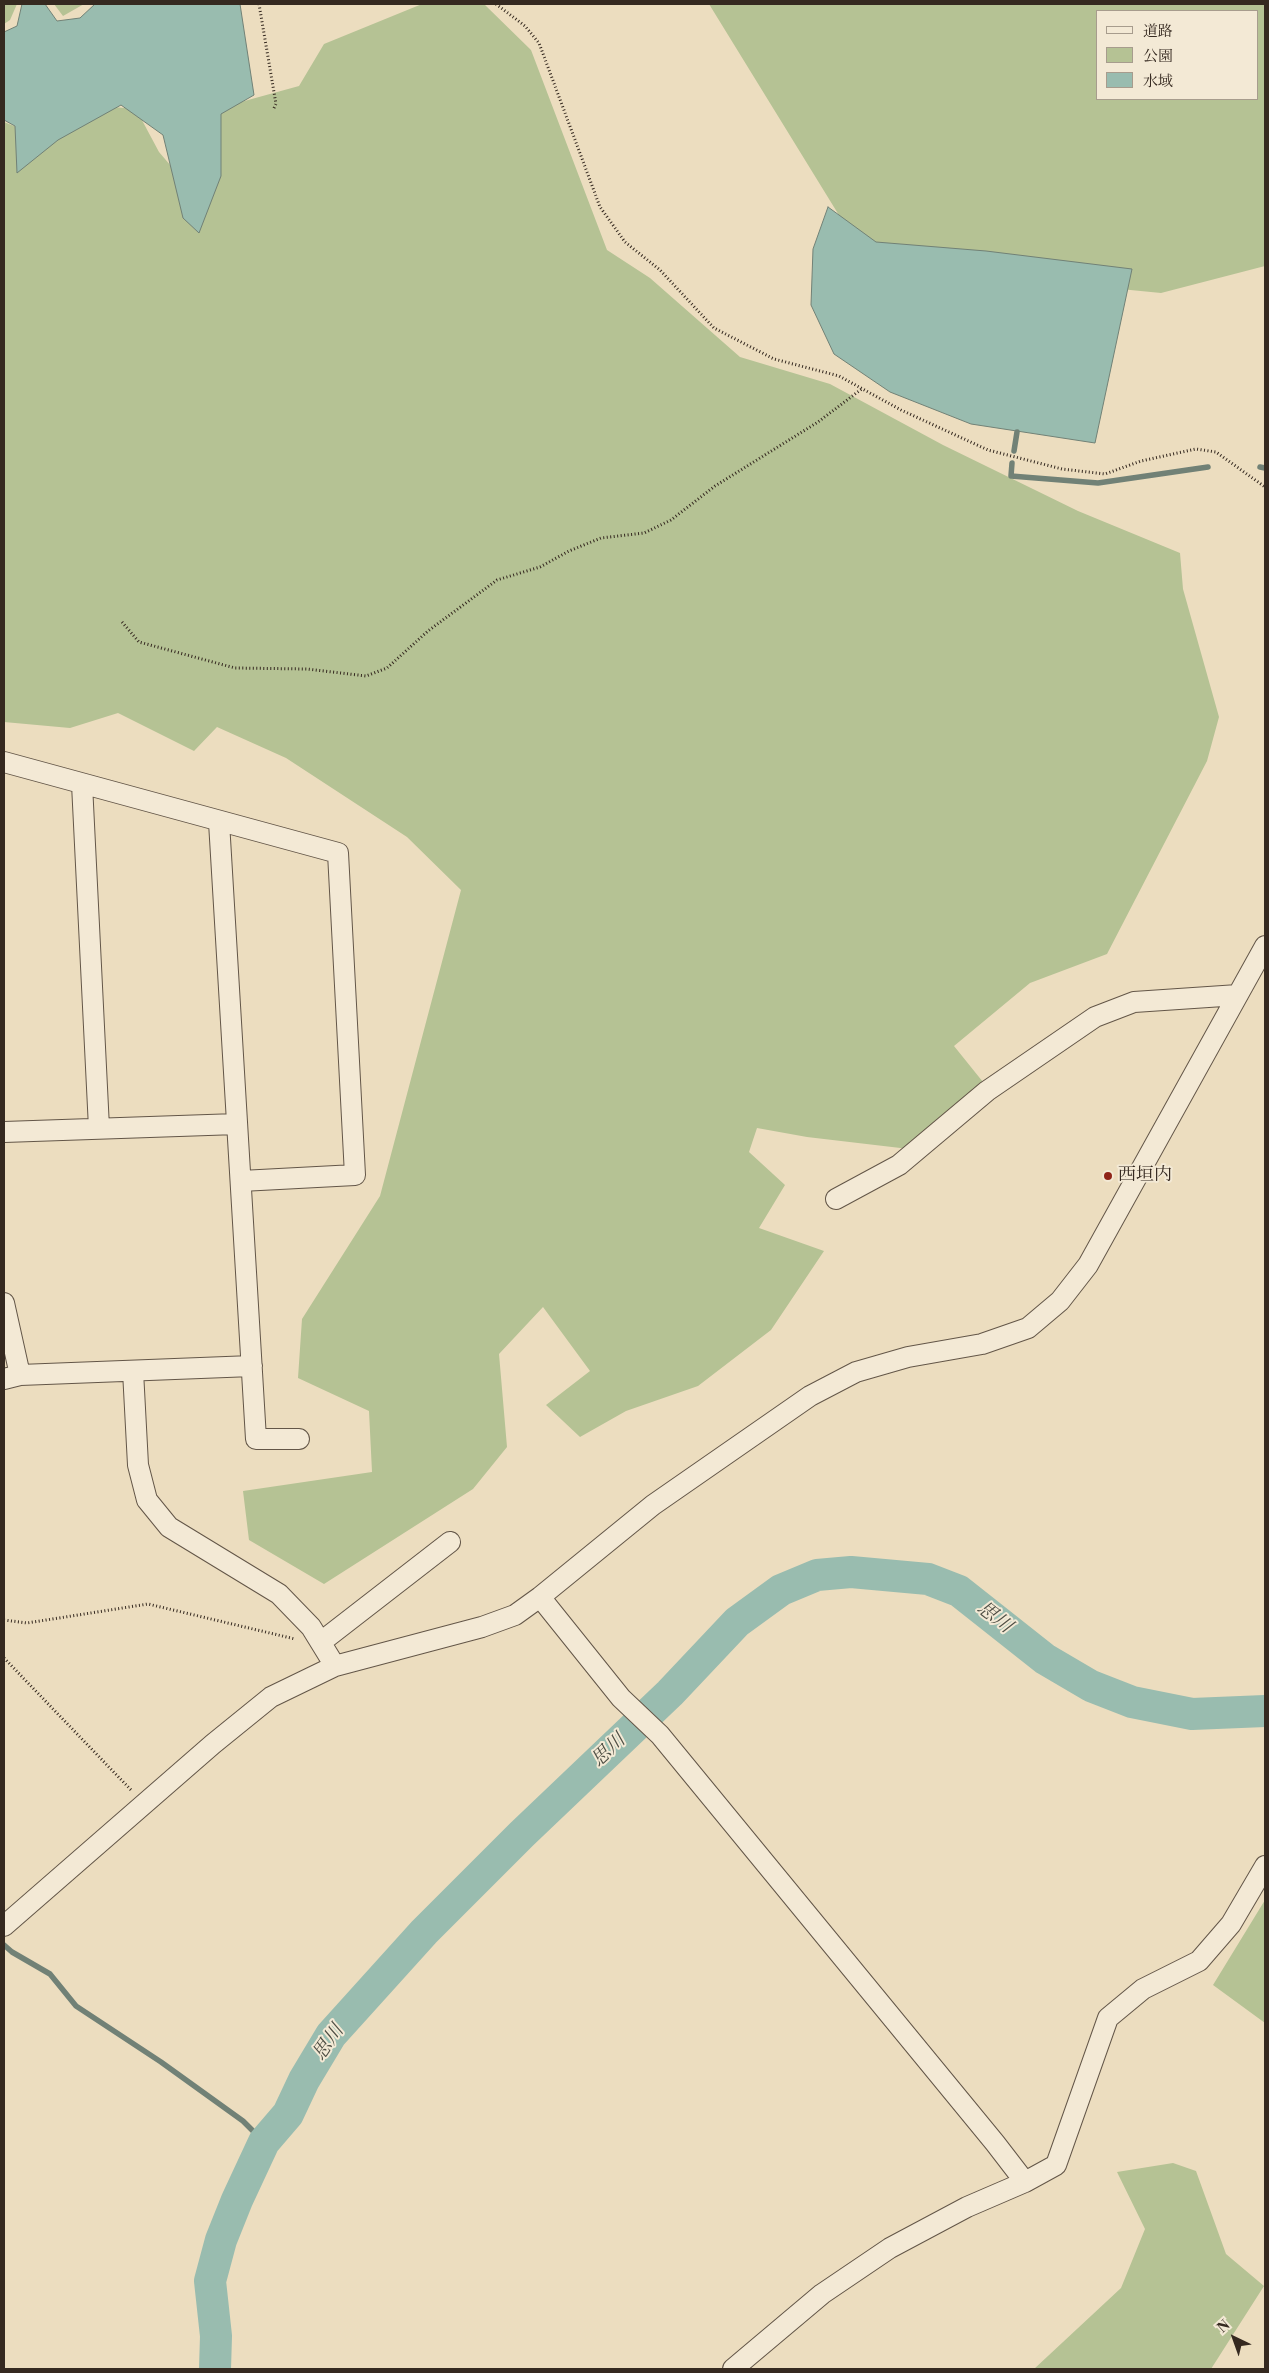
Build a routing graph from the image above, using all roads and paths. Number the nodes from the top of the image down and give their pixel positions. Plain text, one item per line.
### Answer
1 (258, 4) edge
2 (496, 4) edge
3 (272, 110) dead end
4 (863, 388) junction
5 (1265, 488) edge
6 (122, 622) dead end
7 (4, 762) edge
8 (82, 784) junction
9 (219, 822) junction
10 (1265, 946) edge
11 (1238, 995) junction
12 (237, 1124) junction
13 (99, 1128) junction
14 (4, 1132) edge
15 (241, 1181) junction
16 (836, 1199) dead end
17 (4, 1303) edge
18 (252, 1366) junction
19 (133, 1371) junction
20 (12, 1377) edge
21 (298, 1438) dead end
22 (450, 1542) dead end
23 (540, 1597) junction
24 (4, 1620) edge
25 (321, 1642) junction
26 (4, 1658) edge
27 (335, 1666) junction
28 (145, 1804) junction
29 (1265, 1866) edge
30 (4, 1926) edge
31 (1025, 2182) junction
32 (733, 2369) edge

1 - 3 path
2 - 4 path
4 - 5 path
4 - 6 path
7 - 8 street
8 - 9 street
8 - 13 street
9 - 12 street
9 - 15 street
10 - 11 street
11 - 16 street
11 - 23 street
12 - 13 street
12 - 15 street
13 - 14 street
15 - 18 street
17 - 20 street
18 - 19 street
18 - 21 street
19 - 20 street
19 - 25 street
22 - 25 street
23 - 27 street
23 - 31 street
24 - 25 path
25 - 27 street
26 - 28 path
27 - 28 street
28 - 30 street
29 - 31 street
31 - 32 street

